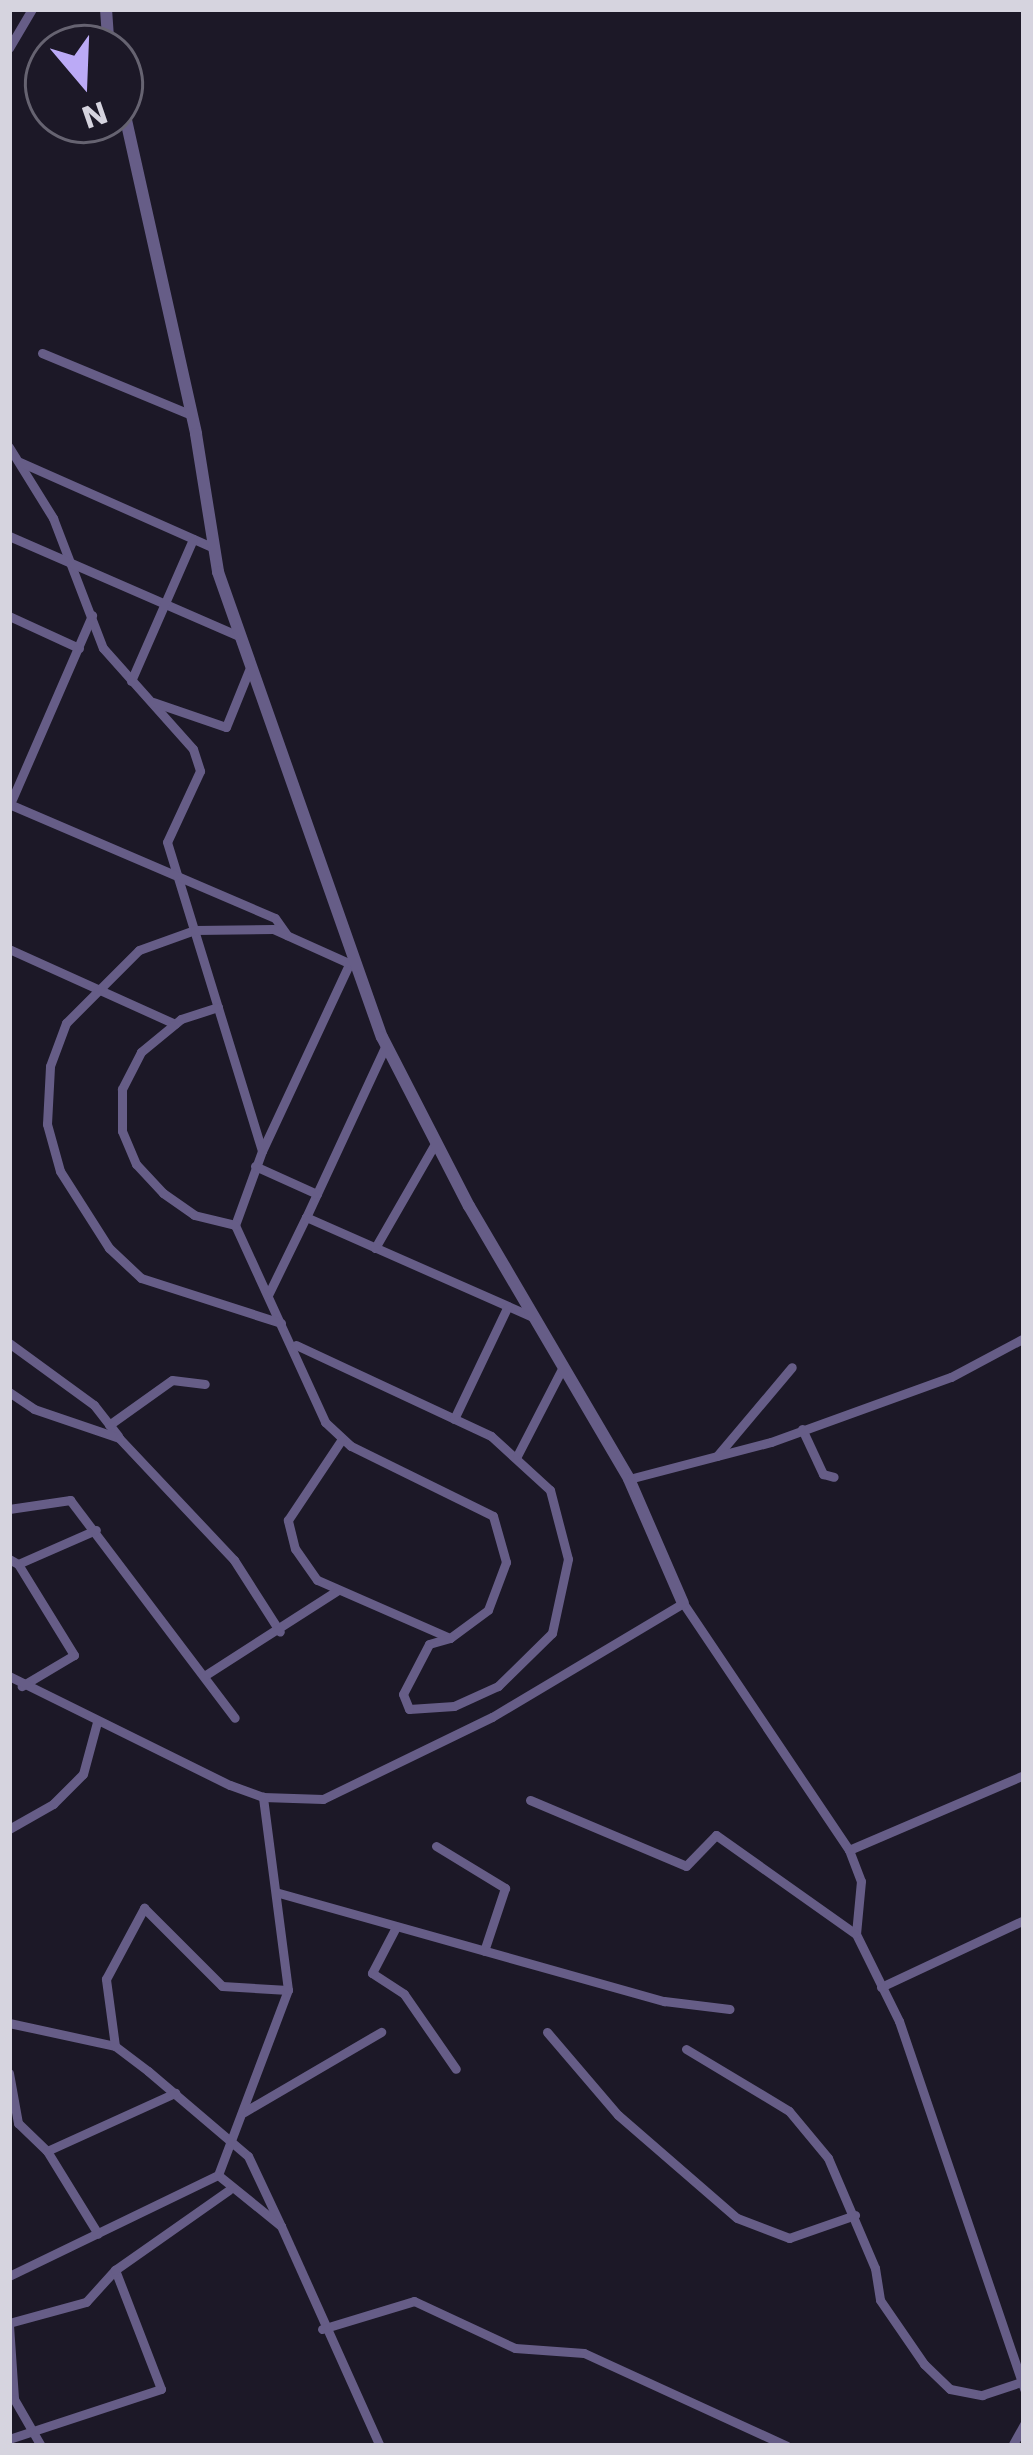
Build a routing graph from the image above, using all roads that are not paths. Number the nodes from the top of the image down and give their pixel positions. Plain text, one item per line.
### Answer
1 (32, 9) edge
2 (9, 49) edge
3 (131, 144) edge
4 (42, 353) dead end
5 (192, 416) junction
6 (9, 447) edge
7 (12, 458) edge
8 (9, 536) edge
9 (193, 539) junction
10 (212, 547) junction
11 (72, 565) junction
12 (163, 607) junction
13 (92, 615) junction
14 (9, 616) edge
15 (237, 635) junction
16 (79, 648) junction
17 (249, 670) junction
18 (131, 681) junction
19 (148, 701) junction
20 (10, 804) edge
21 (178, 876) junction
22 (194, 930) junction
23 (287, 934) junction
24 (9, 949) edge
25 (351, 960) junction
26 (103, 988) junction
27 (218, 1007) junction
28 (175, 1024) junction
29 (384, 1041) junction
30 (436, 1142) junction
31 (262, 1150) junction
32 (255, 1166) junction
33 (317, 1194) junction
34 (306, 1217) junction
35 (235, 1226) junction
36 (376, 1248) junction
37 (268, 1295) junction
38 (508, 1306) junction
39 (534, 1317) junction
40 (281, 1323) junction
41 (1024, 1338) edge
42 (9, 1343) edge
43 (293, 1343) junction
44 (563, 1367) junction
45 (792, 1367) dead end
46 (205, 1384) dead end
47 (9, 1392) edge
48 (454, 1419) junction
49 (110, 1425) junction
50 (802, 1429) junction
51 (119, 1438) junction
52 (343, 1439) junction
53 (517, 1456) junction
54 (717, 1456) junction
55 (834, 1477) dead end
56 (628, 1479) junction
57 (9, 1509) edge
58 (96, 1531) junction
59 (13, 1561) edge
60 (338, 1590) junction
61 (682, 1603) junction
62 (280, 1632) junction
63 (450, 1637) junction
64 (9, 1676) edge
65 (204, 1676) junction
66 (22, 1687) junction
67 (236, 1718) dead end
68 (97, 1722) junction
69 (1024, 1774) edge
70 (263, 1797) junction
71 (530, 1800) dead end
72 (9, 1828) edge
73 (436, 1846) dead end
74 (849, 1850) junction
75 (279, 1893) junction
76 (1024, 1920) edge
77 (396, 1927) junction
78 (856, 1934) junction
79 (484, 1951) junction
80 (881, 1987) junction
81 (288, 1990) junction
82 (730, 2008) dead end
83 (9, 2023) edge
84 (381, 2032) dead end
85 (548, 2032) dead end
86 (115, 2046) junction
87 (686, 2049) dead end
88 (456, 2069) dead end
89 (9, 2072) edge
90 (175, 2093) junction
91 (244, 2112) junction
92 (232, 2143) junction
93 (47, 2151) junction
94 (218, 2175) junction
95 (229, 2190) junction
96 (855, 2216) junction
97 (281, 2226) junction
98 (98, 2234) junction
99 (116, 2270) junction
100 (9, 2276) edge
101 (9, 2324) edge
102 (322, 2330) junction
103 (1022, 2386) edge
104 (1024, 2425) edge
105 (31, 2428) junction
106 (9, 2439) edge
107 (41, 2446) edge
108 (380, 2446) edge
109 (788, 2446) edge
110 (1012, 2446) edge

1 - 2 street
3 - 5 street
4 - 5 street
5 - 10 street
6 - 7 street
7 - 9 street
7 - 11 street
8 - 11 street
9 - 10 street
9 - 12 street
10 - 15 street
11 - 12 street
11 - 13 street
12 - 15 street
12 - 18 street
13 - 16 street
13 - 18 street
14 - 16 street
15 - 17 street
16 - 20 street
17 - 19 street
17 - 29 street
18 - 19 street
19 - 21 street
20 - 21 street
21 - 22 street
21 - 23 street
22 - 23 street
22 - 26 street
22 - 27 street
23 - 25 street
24 - 26 street
25 - 29 street
25 - 31 street
26 - 28 street
26 - 40 street
27 - 28 street
27 - 31 street
28 - 35 street
29 - 30 street
29 - 33 street
30 - 36 street
30 - 39 street
31 - 32 street
32 - 33 street
32 - 35 street
33 - 34 street
34 - 36 street
34 - 37 street
35 - 37 street
36 - 38 street
37 - 40 street
38 - 39 street
38 - 48 street
39 - 44 street
40 - 43 street
41 - 50 street
42 - 49 street
43 - 48 street
43 - 52 street
44 - 53 street
44 - 56 street
45 - 54 street
46 - 49 street
47 - 51 street
48 - 53 street
49 - 51 street
50 - 54 street
50 - 55 street
51 - 62 street
52 - 60 street
52 - 63 street
53 - 63 street
54 - 56 street
56 - 61 street
57 - 58 street
58 - 59 street
58 - 65 street
59 - 66 street
60 - 62 street
60 - 63 street
61 - 70 street
61 - 74 street
62 - 65 street
64 - 66 street
65 - 67 street
66 - 68 street
68 - 70 street
68 - 72 street
69 - 74 street
70 - 75 street
71 - 78 street
73 - 79 street
74 - 78 street
75 - 77 street
75 - 81 street
76 - 80 street
77 - 79 street
77 - 88 street
78 - 80 street
79 - 82 street
80 - 103 street
81 - 86 street
81 - 91 street
83 - 86 street
84 - 91 street
85 - 96 street
86 - 90 street
87 - 96 street
89 - 93 street
90 - 92 street
90 - 93 street
91 - 92 street
92 - 94 street
92 - 97 street
93 - 98 street
94 - 95 street
94 - 98 street
95 - 97 street
95 - 99 street
96 - 103 street
97 - 102 street
98 - 100 street
99 - 101 street
99 - 105 street
101 - 105 street
102 - 108 street
102 - 109 street
104 - 110 street
105 - 106 street
105 - 107 street

